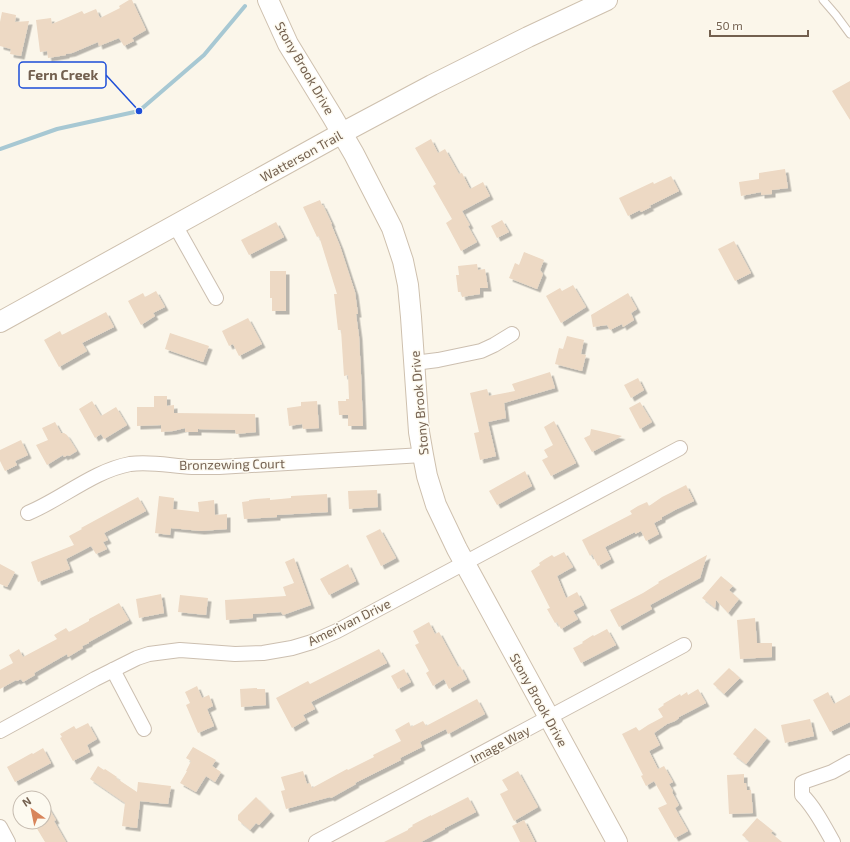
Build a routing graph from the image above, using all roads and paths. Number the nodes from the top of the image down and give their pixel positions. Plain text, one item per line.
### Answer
1 (268, 0) edge
2 (607, 0) edge
3 (823, 0) edge
4 (850, 34) edge
5 (342, 133) junction
6 (175, 225) junction
7 (216, 298) dead end
8 (0, 322) edge
9 (512, 334) dead end
10 (414, 363) junction
11 (680, 448) dead end
12 (423, 455) junction
13 (28, 513) dead end
14 (464, 562) junction
15 (684, 645) dead end
16 (113, 670) junction
17 (549, 718) junction
18 (144, 729) dead end
19 (0, 731) edge
20 (850, 762) edge
21 (0, 827) edge
22 (8, 842) edge
23 (316, 842) edge
24 (617, 842) edge
25 (833, 842) edge

1 - 5 street, Stony Brook Drive
2 - 5 street, Watterson Trail
3 - 4 lane
5 - 6 street, Watterson Trail
5 - 10 street, Stony Brook Drive
6 - 7 street
6 - 8 street, Watterson Trail
9 - 10 street
10 - 12 street, Stony Brook Drive
11 - 14 street, Amerivan Drive
12 - 13 street, Bronzewing Court
12 - 14 street, Stony Brook Drive
14 - 16 street, Amerivan Drive
14 - 17 street, Stony Brook Drive
15 - 17 street, Image Way
16 - 18 street
16 - 19 street, Amerivan Drive
17 - 23 street, Image Way
17 - 24 street, Stony Brook Drive
20 - 25 street
21 - 22 street

